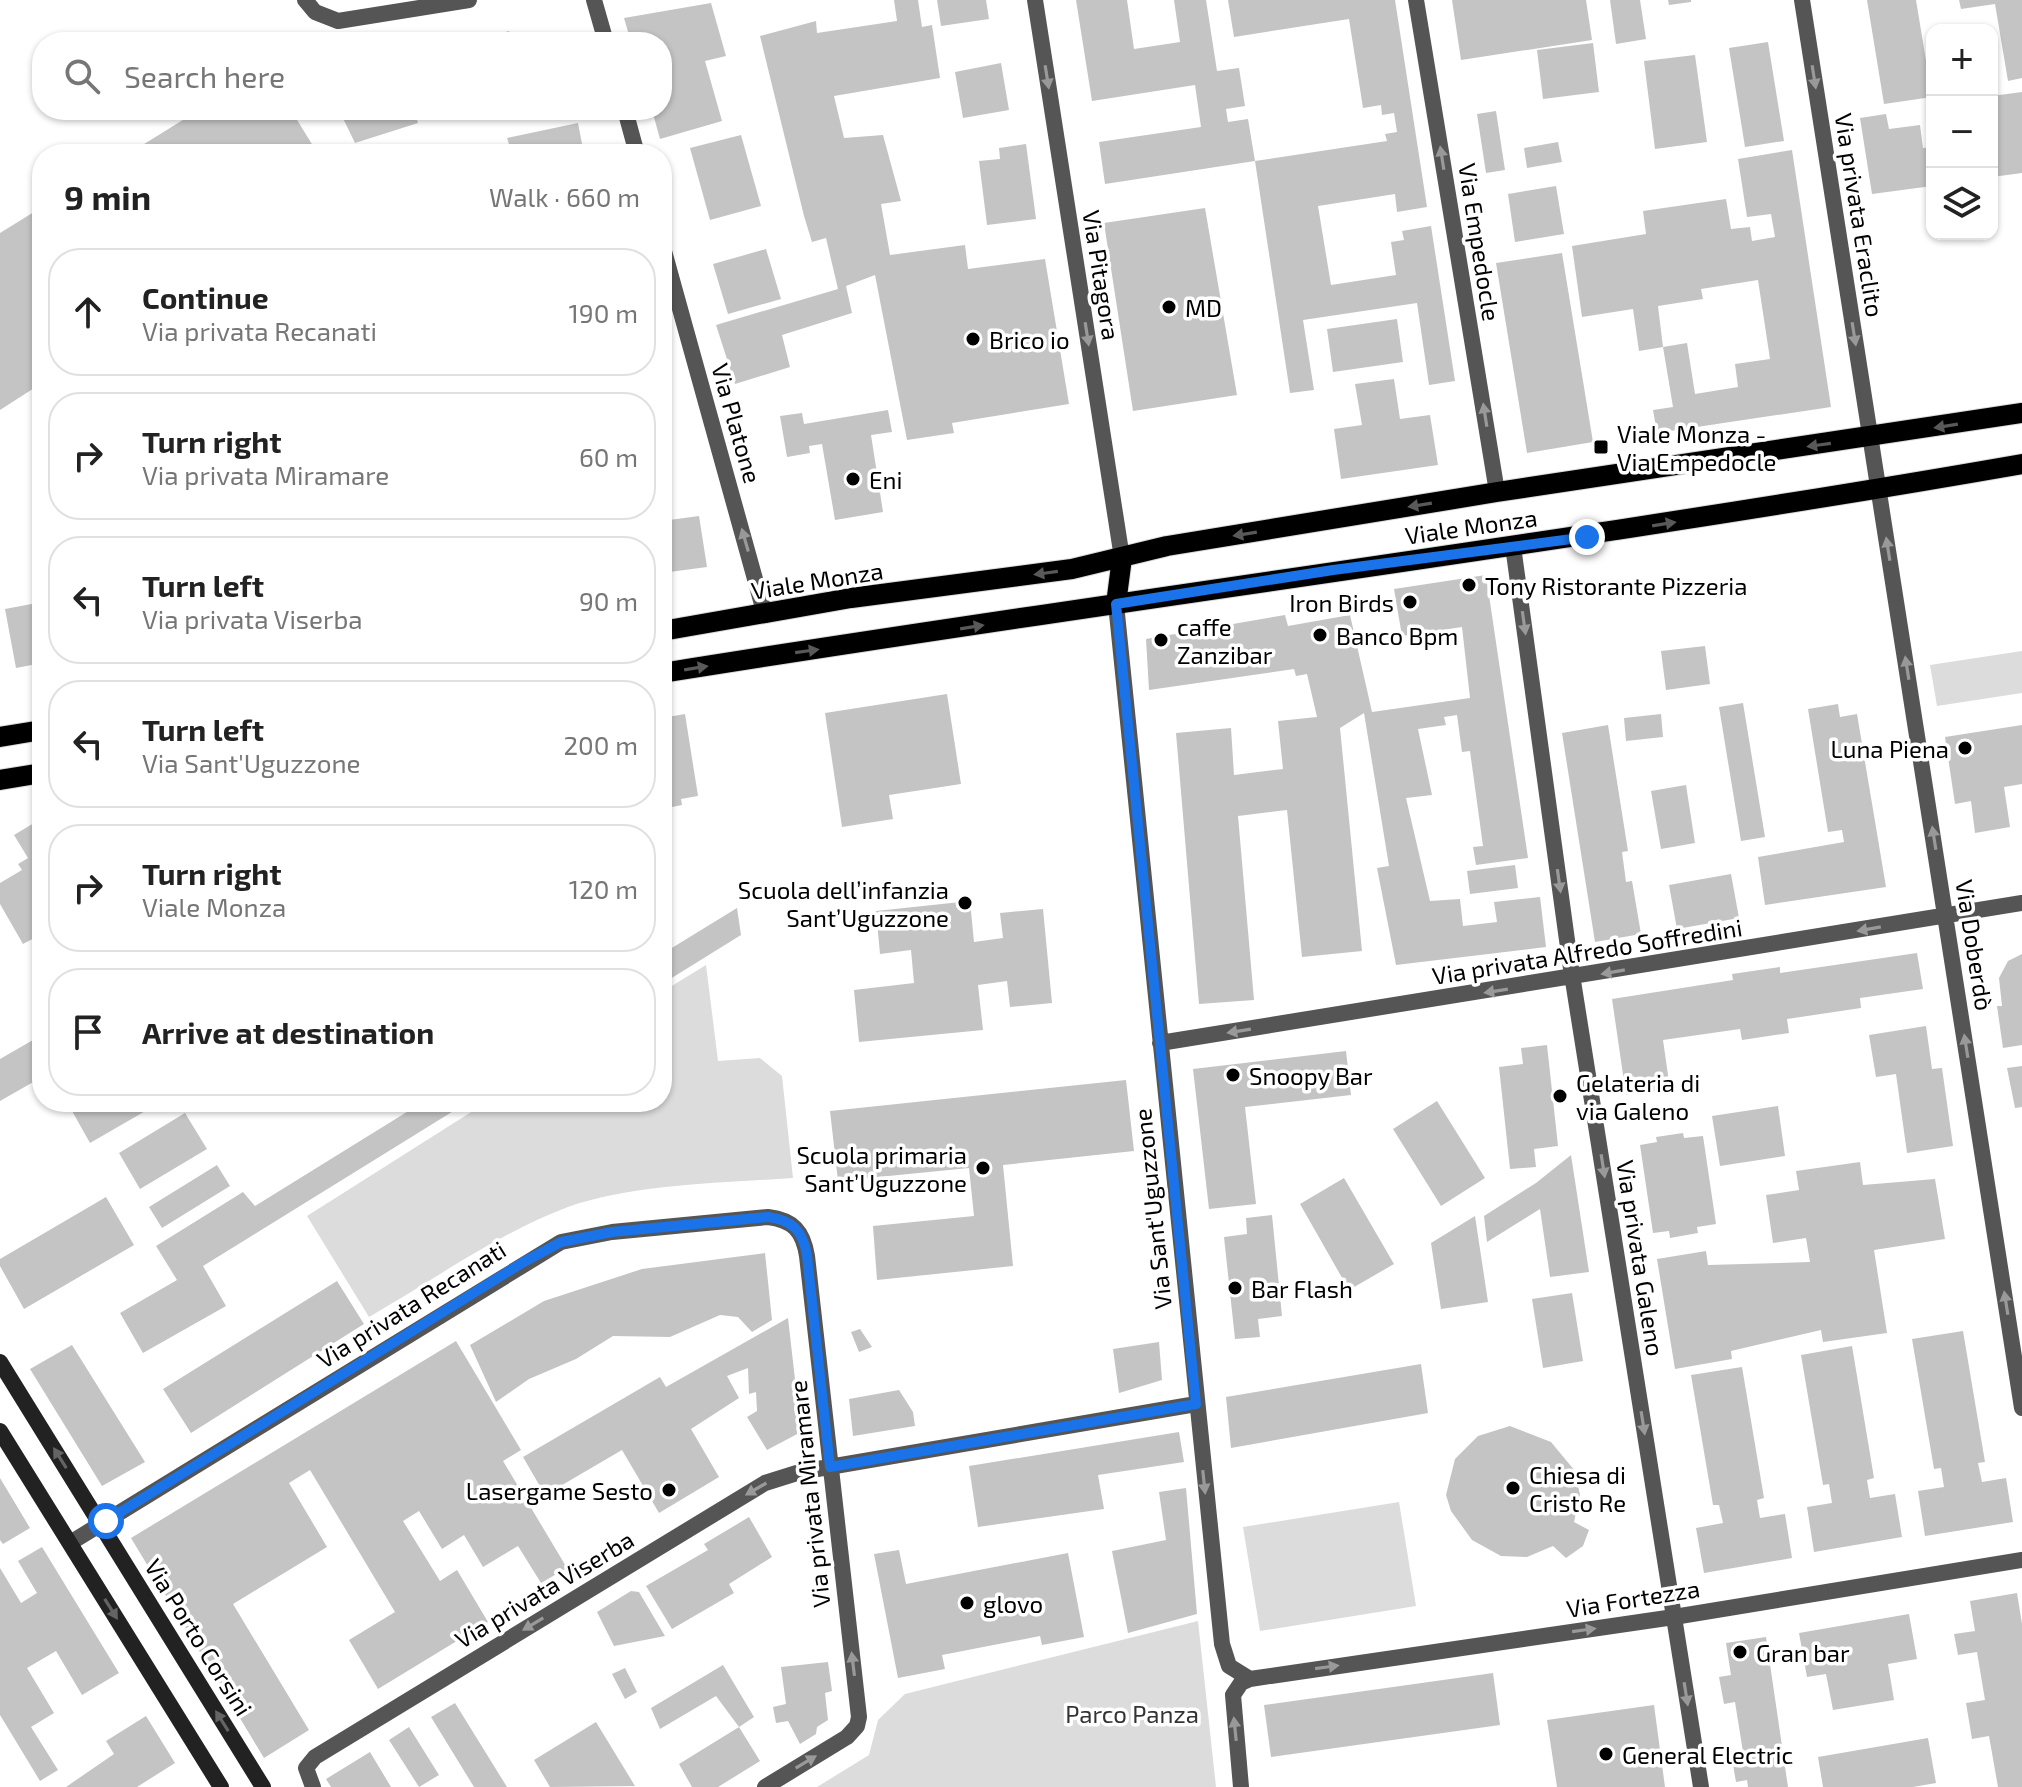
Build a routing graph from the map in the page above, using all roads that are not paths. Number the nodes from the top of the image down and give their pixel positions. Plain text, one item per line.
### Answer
1 (305, 0) edge
2 (469, 0) edge
3 (594, 0) edge
4 (1035, 0) edge
5 (1416, 0) edge
6 (1802, 0) edge
7 (603, 32) edge
8 (628, 120) edge
9 (634, 144) edge
10 (672, 280) edge
11 (2022, 413) edge
12 (1870, 438) junction
13 (2022, 464) edge
14 (1879, 489) junction
15 (1497, 492) junction
16 (1513, 546) junction
17 (1122, 558) junction
18 (1116, 604) junction
19 (765, 615) junction
20 (672, 629) edge
21 (672, 671) edge
22 (32, 732) edge
23 (0, 737) edge
24 (32, 775) edge
25 (0, 780) edge
26 (2022, 903) edge
27 (1946, 915) junction
28 (1573, 979) junction
29 (1160, 1043) junction
30 (805, 1241) joint
31 (0, 1362) edge
32 (1196, 1404) junction
33 (2022, 1408) edge
34 (0, 1431) edge
35 (830, 1467) junction
36 (101, 1525) junction
37 (70, 1543) junction
38 (2022, 1560) edge
39 (1674, 1617) junction
40 (1250, 1679) junction
41 (221, 1787) edge
42 (263, 1787) edge
43 (313, 1787) edge
44 (765, 1787) edge
45 (1241, 1787) edge
46 (1701, 1787) edge

1 - 2 street
3 - 7 street
4 -> 17 street, Via Pitagora
15 -> 5 street, Via Empedocle
6 -> 12 street, Via privata Eraclito
8 - 9 street
19 -> 10 street, Via Platone
11 -> 12 main road, Viale Monza
12 - 14 street
12 -> 15 main road, Viale Monza
13 - 14 main road, Viale Monza
16 -> 14 main road, Viale Monza
27 -> 14 street, Via Doberdò
15 -> 17 main road, Viale Monza
16 - 18 main road, Viale Monza
16 -> 28 street, Via privata Galeno
17 - 18 main road
17 -> 19 main road, Viale Monza
21 -> 18 main road, Viale Monza
18 - 29 street, Via Sant'Uguzzone
19 - 20 main road, Viale Monza
22 - 23 main road
24 - 25 main road
26 - 27 street, Via privata Alfredo Soffredini
27 -> 28 street, Via privata Alfredo Soffredini
33 -> 27 street, Via Doberdò
28 -> 29 street, Via privata Alfredo Soffredini
28 -> 39 street, Via privata Galeno
29 - 32 street, Via Sant'Uguzzone
30 - 35 street, Via privata Miramare
30 - 36 street, Via privata Recanati
36 -> 31 street, Via Porto Corsini
32 - 35 street, Via privata Viserba
32 -> 40 street, Via Sant'Uguzzone
34 - 37 street
35 -> 43 street, Via privata Viserba
44 -> 35 street, Via privata Miramare
36 - 37 street, Via privata Recanati
42 -> 36 street, Via Porto Corsini
37 -> 41 street
38 - 39 street, Via Fortezza
40 -> 39 street, Via Fortezza
39 -> 46 street, Via privata Galeno
45 -> 40 street

